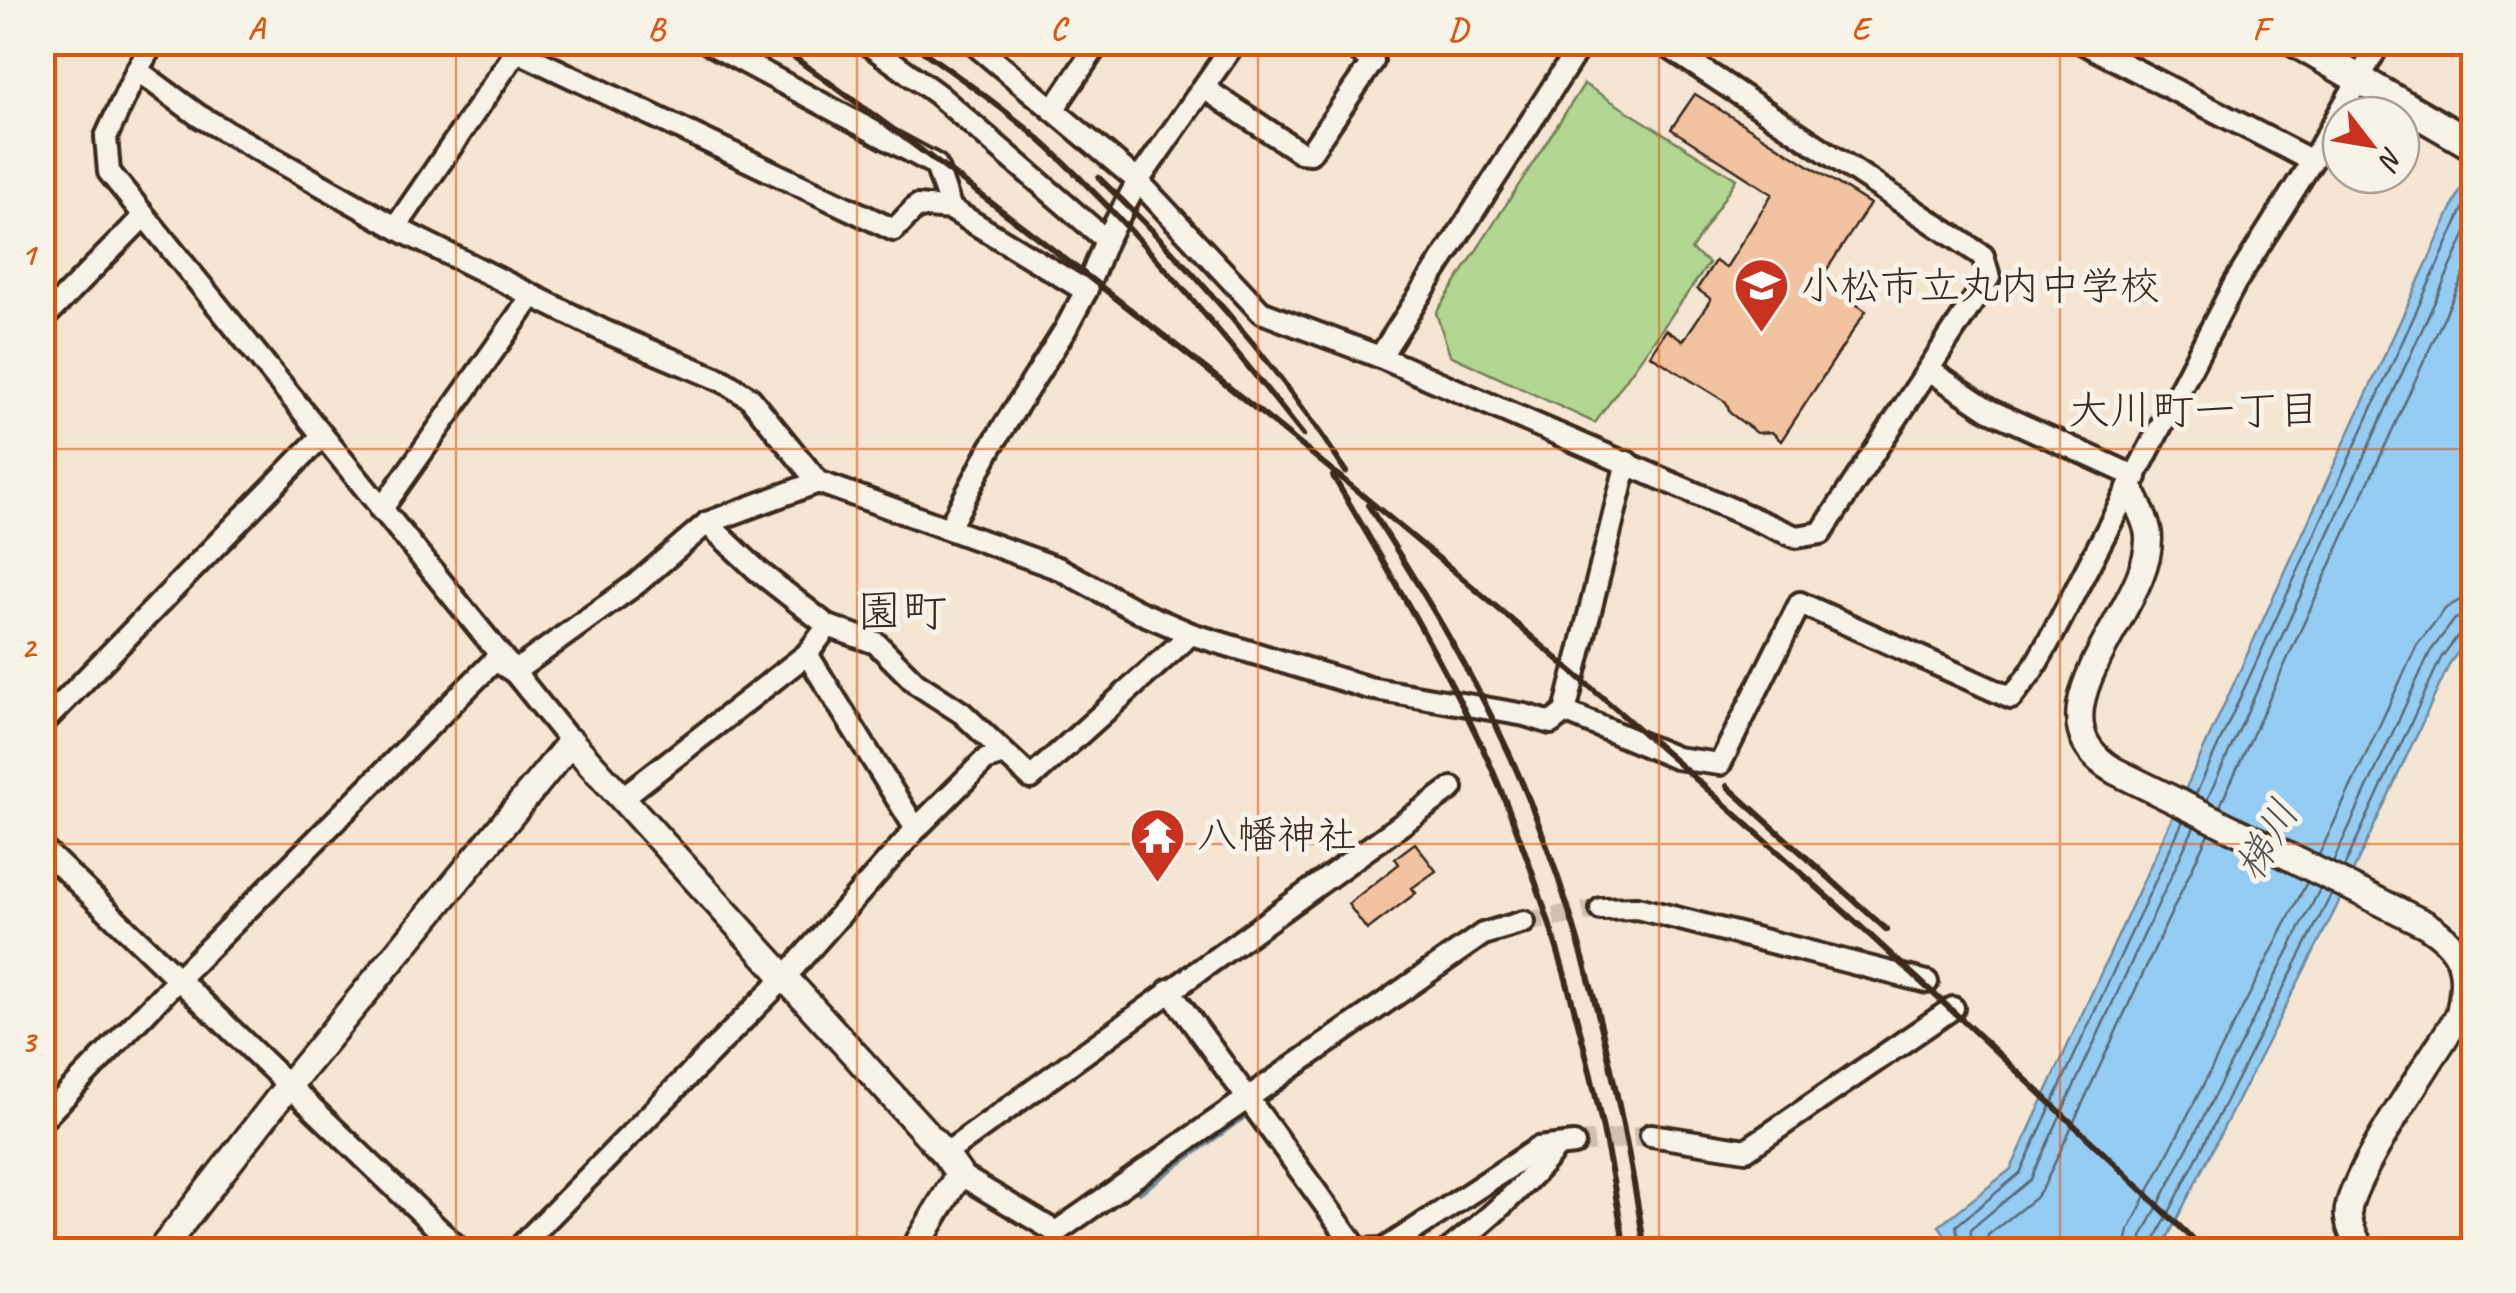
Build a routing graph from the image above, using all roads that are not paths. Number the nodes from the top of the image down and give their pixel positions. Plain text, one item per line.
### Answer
1 (154, 42) edge
2 (707, 42) edge
3 (866, 42) edge
4 (1099, 42) edge
5 (1235, 42) edge
6 (1345, 42) edge
7 (1582, 42) edge
8 (1661, 42) edge
9 (2081, 42) edge
10 (2295, 42) edge
11 (2380, 42) edge
12 (974, 43) edge
13 (520, 47) edge
14 (137, 70) junction
15 (2358, 80) junction
16 (1204, 88) junction
17 (1054, 110) junction
18 (2474, 146) edge
19 (2312, 161) junction
20 (1138, 182) junction
21 (951, 210) junction
22 (144, 216) junction
23 (396, 227) junction
24 (1106, 240) junction
25 (1086, 291) junction
26 (532, 296) junction
27 (42, 320) edge
28 (1380, 356) junction
29 (1929, 370) junction
30 (321, 437) junction
31 (1627, 462) junction
32 (818, 482) junction
33 (2133, 483) junction
34 (381, 510) junction
35 (707, 523) junction
36 (949, 528) junction
37 (828, 626) junction
38 (1191, 634) junction
39 (807, 654) junction
40 (514, 672) junction
41 (1565, 712) junction
42 (42, 724) edge
43 (570, 742) junction
44 (1004, 754) junction
45 (1452, 788) dead end
46 (622, 798) junction
47 (916, 828) junction
48 (42, 848) edge
49 (1600, 909) tunnel mouth
50 (1524, 922) tunnel mouth
51 (785, 977) junction
52 (178, 979) junction
53 (1927, 982) dead end
54 (1169, 990) junction
55 (1953, 1008) dead end
56 (289, 1086) junction
57 (1247, 1097) junction
58 (42, 1120) edge
59 (1651, 1134) tunnel mouth
60 (952, 1164) junction
61 (161, 1250) edge
62 (460, 1250) edge
63 (517, 1250) edge
64 (914, 1250) edge
65 (1449, 1250) edge
66 (2362, 1250) edge

1 - 14 street
2 - 21 street
3 - 24 street
4 - 17 street
5 - 16 street
6 - 16 street
7 - 28 street
8 - 29 street
9 - 19 street
10 - 15 main road
11 - 15 street
12 - 17 street
13 - 21 street
13 - 23 street
14 - 22 street
14 - 23 street
15 - 18 main road
15 - 19 street
16 - 20 street
17 - 20 street
19 - 33 street
20 - 24 street
20 - 28 street
21 - 25 street
22 - 27 street
22 - 30 street
23 - 26 street
24 - 25 street
25 - 36 street
26 - 32 street
26 - 34 street
28 - 31 street
29 - 31 street
29 - 33 street
30 - 34 street
30 - 42 street
31 - 41 street
32 - 35 street
32 - 36 street
33 - 41 street
33 - 66 street
34 - 40 street
35 - 37 street
35 - 40 street
36 - 38 street
37 - 39 street
37 - 44 street
38 - 41 street
38 - 44 street
39 - 46 street
39 - 47 street
40 - 43 street
40 - 52 street
43 - 46 street
43 - 56 street
44 - 47 street
45 - 54 street
46 - 51 street
47 - 51 street
48 - 52 street
49 - 53 street
50 - 57 street
51 - 60 street
51 - 63 street
52 - 56 street
52 - 58 street
54 - 57 street
54 - 60 street
55 - 59 street
56 - 61 street
56 - 62 street
57 - 60 street
57 - 65 street
60 - 64 street

